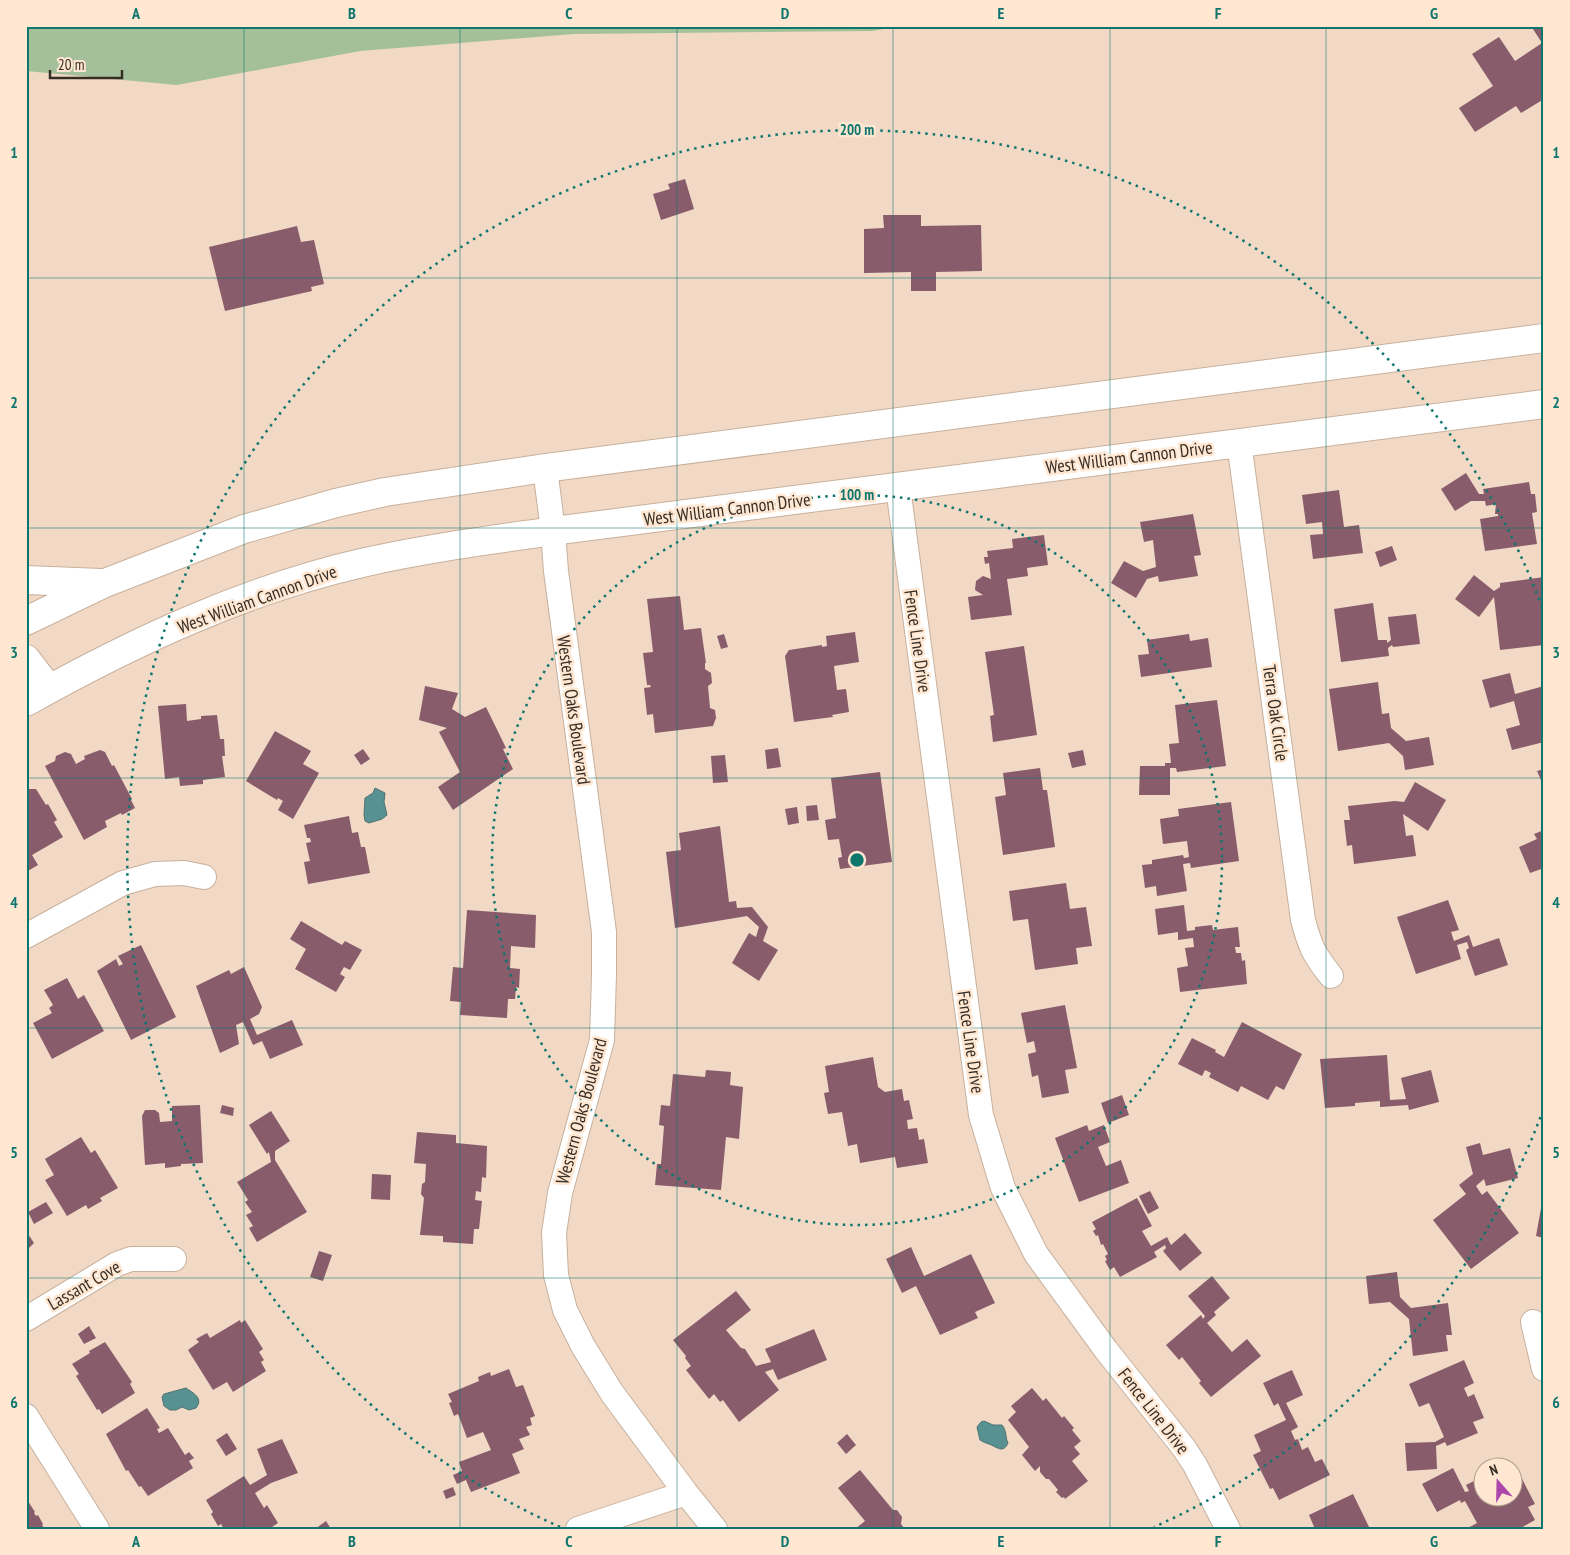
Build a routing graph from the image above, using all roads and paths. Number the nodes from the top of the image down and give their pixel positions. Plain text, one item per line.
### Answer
1 (1544, 338) edge
2 (1544, 404) edge
3 (1239, 442) junction
4 (545, 468) junction
5 (898, 487) junction
6 (553, 531) junction
7 (26, 580) edge
8 (106, 583) junction
9 (26, 621) edge
10 (26, 659) edge
11 (37, 696) edge
12 (204, 877) dead end
13 (26, 936) edge
14 (1331, 976) dead end
15 (174, 1259) dead end
16 (26, 1319) edge
17 (1533, 1322) dead end
18 (1544, 1369) edge
19 (26, 1416) edge
20 (686, 1493) junction
21 (97, 1529) edge
22 (578, 1529) edge
23 (715, 1529) edge
24 (1228, 1529) edge

1 - 4 main road
2 - 3 main road, West William Cannon Drive
3 - 5 main road, West William Cannon Drive
3 - 14 street, Terra Oak Circle
4 - 6 street, Western Oaks Boulevard
4 - 8 main road
5 - 6 main road, West William Cannon Drive
5 - 24 street, Fence Line Drive
6 - 11 main road, West William Cannon Drive
6 - 20 street, Western Oaks Boulevard
7 - 8 main road
8 - 9 main road
10 - 11 main road
12 - 13 street
15 - 16 street, Lassant Cove
17 - 18 street
19 - 21 street
20 - 22 street
20 - 23 street, Western Oaks Boulevard

